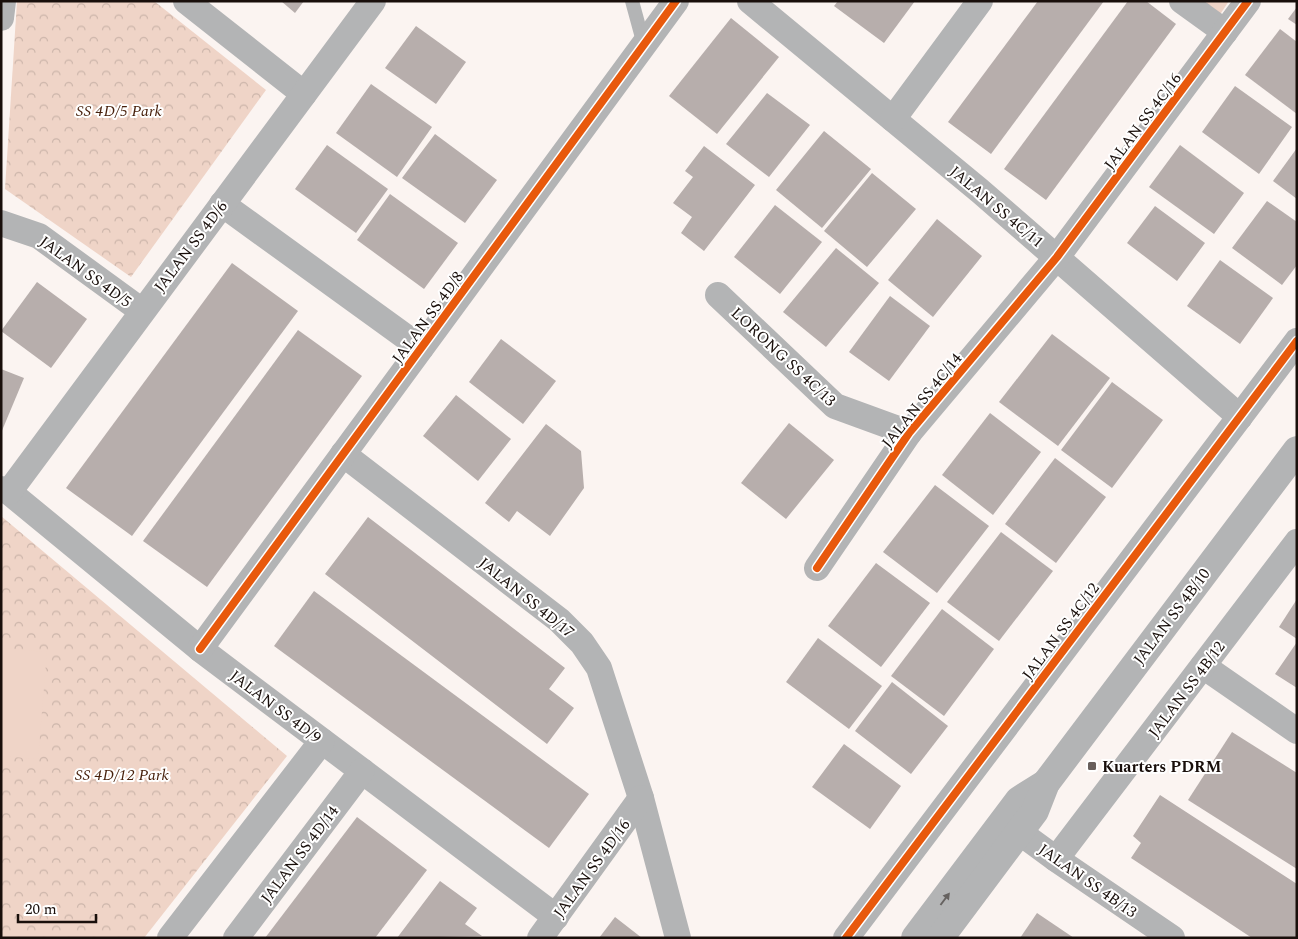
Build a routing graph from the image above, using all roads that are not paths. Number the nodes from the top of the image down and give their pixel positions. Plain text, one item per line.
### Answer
1 (2, 1) edge
2 (186, 1) edge
3 (373, 1) edge
4 (632, 1) edge
5 (676, 1) edge
6 (750, 1) edge
7 (980, 1) edge
8 (1182, 1) edge
9 (1248, 1) edge
10 (1, 18) edge
11 (1225, 32) junction
12 (644, 45) junction
13 (304, 94) junction
14 (893, 119) junction
15 (222, 204) junction
16 (1, 223) edge
17 (1057, 258) junction
18 (718, 295) dead end
19 (142, 311) junction
20 (1297, 341) edge
21 (421, 348) junction
22 (1240, 416) junction
23 (909, 433) junction
24 (1297, 450) edge
25 (343, 454) junction
26 (5, 491) edge
27 (1297, 542) edge
28 (817, 568) dead end
29 (200, 649) junction
30 (1203, 666) junction
31 (1297, 731) edge
32 (322, 741) junction
33 (362, 771) junction
34 (641, 798) junction
35 (1012, 826) junction
36 (1056, 859) junction
37 (556, 917) junction
38 (170, 938) edge
39 (236, 938) edge
40 (540, 938) edge
41 (678, 938) edge
42 (846, 938) edge
43 (915, 938) edge
44 (940, 938) edge
45 (1172, 938) edge

1 - 10 street
2 - 13 street
3 - 13 street, JALAN SS 4D/6
4 - 12 lane
5 - 12 street, JALAN SS 4D/8
6 - 14 street, JALAN SS 4C/11
7 - 14 street
8 - 11 street
9 - 11 street, JALAN SS 4C/16
11 - 17 street, JALAN SS 4C/16
12 - 21 street, JALAN SS 4D/8
13 - 15 street, JALAN SS 4D/6
14 - 17 street, JALAN SS 4C/11
15 - 19 street, JALAN SS 4D/6
15 - 21 street
16 - 19 street, JALAN SS 4D/5
17 - 22 street, JALAN SS 4C/11
17 - 23 street, JALAN SS 4C/14
18 - 23 street, LORONG SS 4C/13
19 - 26 street, JALAN SS 4D/6
20 - 22 street, JALAN SS 4C/12
21 - 25 street, JALAN SS 4D/8
22 - 42 street, JALAN SS 4C/12
23 - 28 street, JALAN SS 4C/14
24 - 35 street, JALAN SS 4B/10
25 - 29 street, JALAN SS 4D/8
25 - 34 street, JALAN SS 4D/17
26 - 29 street, JALAN SS 4D/9
27 - 30 street, JALAN SS 4B/12
29 - 32 street, JALAN SS 4D/9
30 - 31 street
30 - 36 street, JALAN SS 4B/12
32 - 33 street, JALAN SS 4D/9
32 - 38 street
33 - 37 street, JALAN SS 4D/9
33 - 39 street, JALAN SS 4D/14
34 - 37 street, JALAN SS 4D/16
34 - 41 street, JALAN SS 4D/17
35 - 36 street, JALAN SS 4B/13
43 -> 35 street, JALAN SS 4B/10
35 - 44 street, JALAN SS 4B/10
36 - 45 street, JALAN SS 4B/13
37 - 40 street, JALAN SS 4D/16

